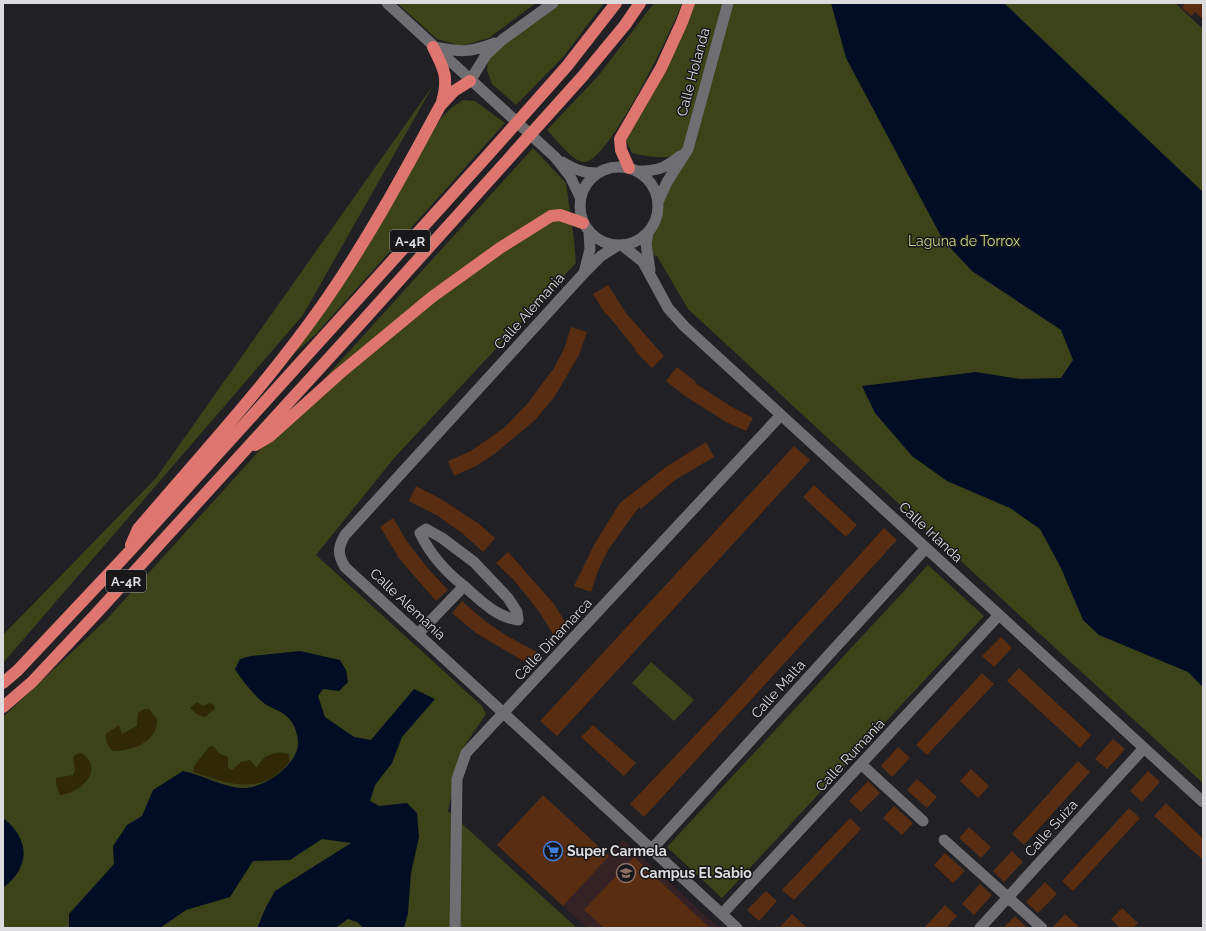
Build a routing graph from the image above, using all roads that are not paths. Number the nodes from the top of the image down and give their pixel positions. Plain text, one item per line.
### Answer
1 (387, 3) edge
2 (553, 3) edge
3 (616, 3) edge
4 (640, 3) edge
5 (689, 3) edge
6 (728, 3) edge
7 (502, 40) junction
8 (433, 47) junction
9 (470, 81) junction
10 (440, 106) junction
11 (688, 149) junction
12 (555, 157) junction
13 (633, 170) junction
14 (597, 173) junction
15 (580, 197) junction
16 (658, 202) junction
17 (586, 228) junction
18 (648, 233) junction
19 (620, 246) junction
20 (584, 273) junction
21 (651, 275) junction
22 (781, 415) junction
23 (245, 451) junction
24 (926, 548) junction
25 (128, 553) junction
26 (464, 586) junction
27 (999, 615) junction
28 (418, 634) junction
29 (3, 683) edge
30 (3, 707) edge
31 (505, 714) junction
32 (1144, 748) junction
33 (862, 765) junction
34 (1203, 802) edge
35 (923, 821) dead end
36 (944, 840) dead end
37 (651, 850) junction
38 (1008, 897) junction
39 (722, 914) junction
40 (455, 928) edge
41 (737, 928) edge
42 (980, 928) edge
43 (1042, 928) edge

1 - 8 street
2 - 7 street
3 - 25 highway, A-4R
4 - 23 highway, A-4R
5 - 13 highway
6 - 11 street, Calle Holanda
7 - 8 street
7 - 9 street
8 - 9 street
8 - 10 highway
9 - 10 highway
9 - 12 street
10 - 25 highway
11 - 13 street
11 - 16 street, Calle Holanda
12 - 14 street
12 - 15 street
13 - 14 street
13 - 16 street
14 - 15 street
15 - 17 street
16 - 18 street
17 - 19 street
17 - 20 street, Calle Alemania
17 - 23 highway
18 - 19 street
18 - 21 street, Calle Irlanda
19 - 20 street, Calle Alemania
19 - 21 street, Calle Irlanda
20 - 28 street, Calle Alemania
21 - 22 street, Calle Irlanda
22 - 24 street, Calle Irlanda
22 - 31 street, Calle Dinamarca
23 - 30 highway, A-4R
24 - 27 street, Calle Irlanda
24 - 37 street, Calle Malta
25 - 29 highway, A-4R
26 - 26 street
26 - 28 street
27 - 32 street, Calle Irlanda
27 - 33 street, Calle Rumanía
28 - 31 street, Calle Alemania
31 - 37 street, Calle Alemania
31 - 40 street, Calle Dinamarca
32 - 34 street, Calle Irlanda
32 - 38 street, Calle Suiza
33 - 35 street
33 - 39 street, Calle Rumanía
36 - 38 street
37 - 39 street, Calle Alemania
38 - 42 street, Calle Suiza
38 - 43 street
39 - 41 street, Calle Alemania

